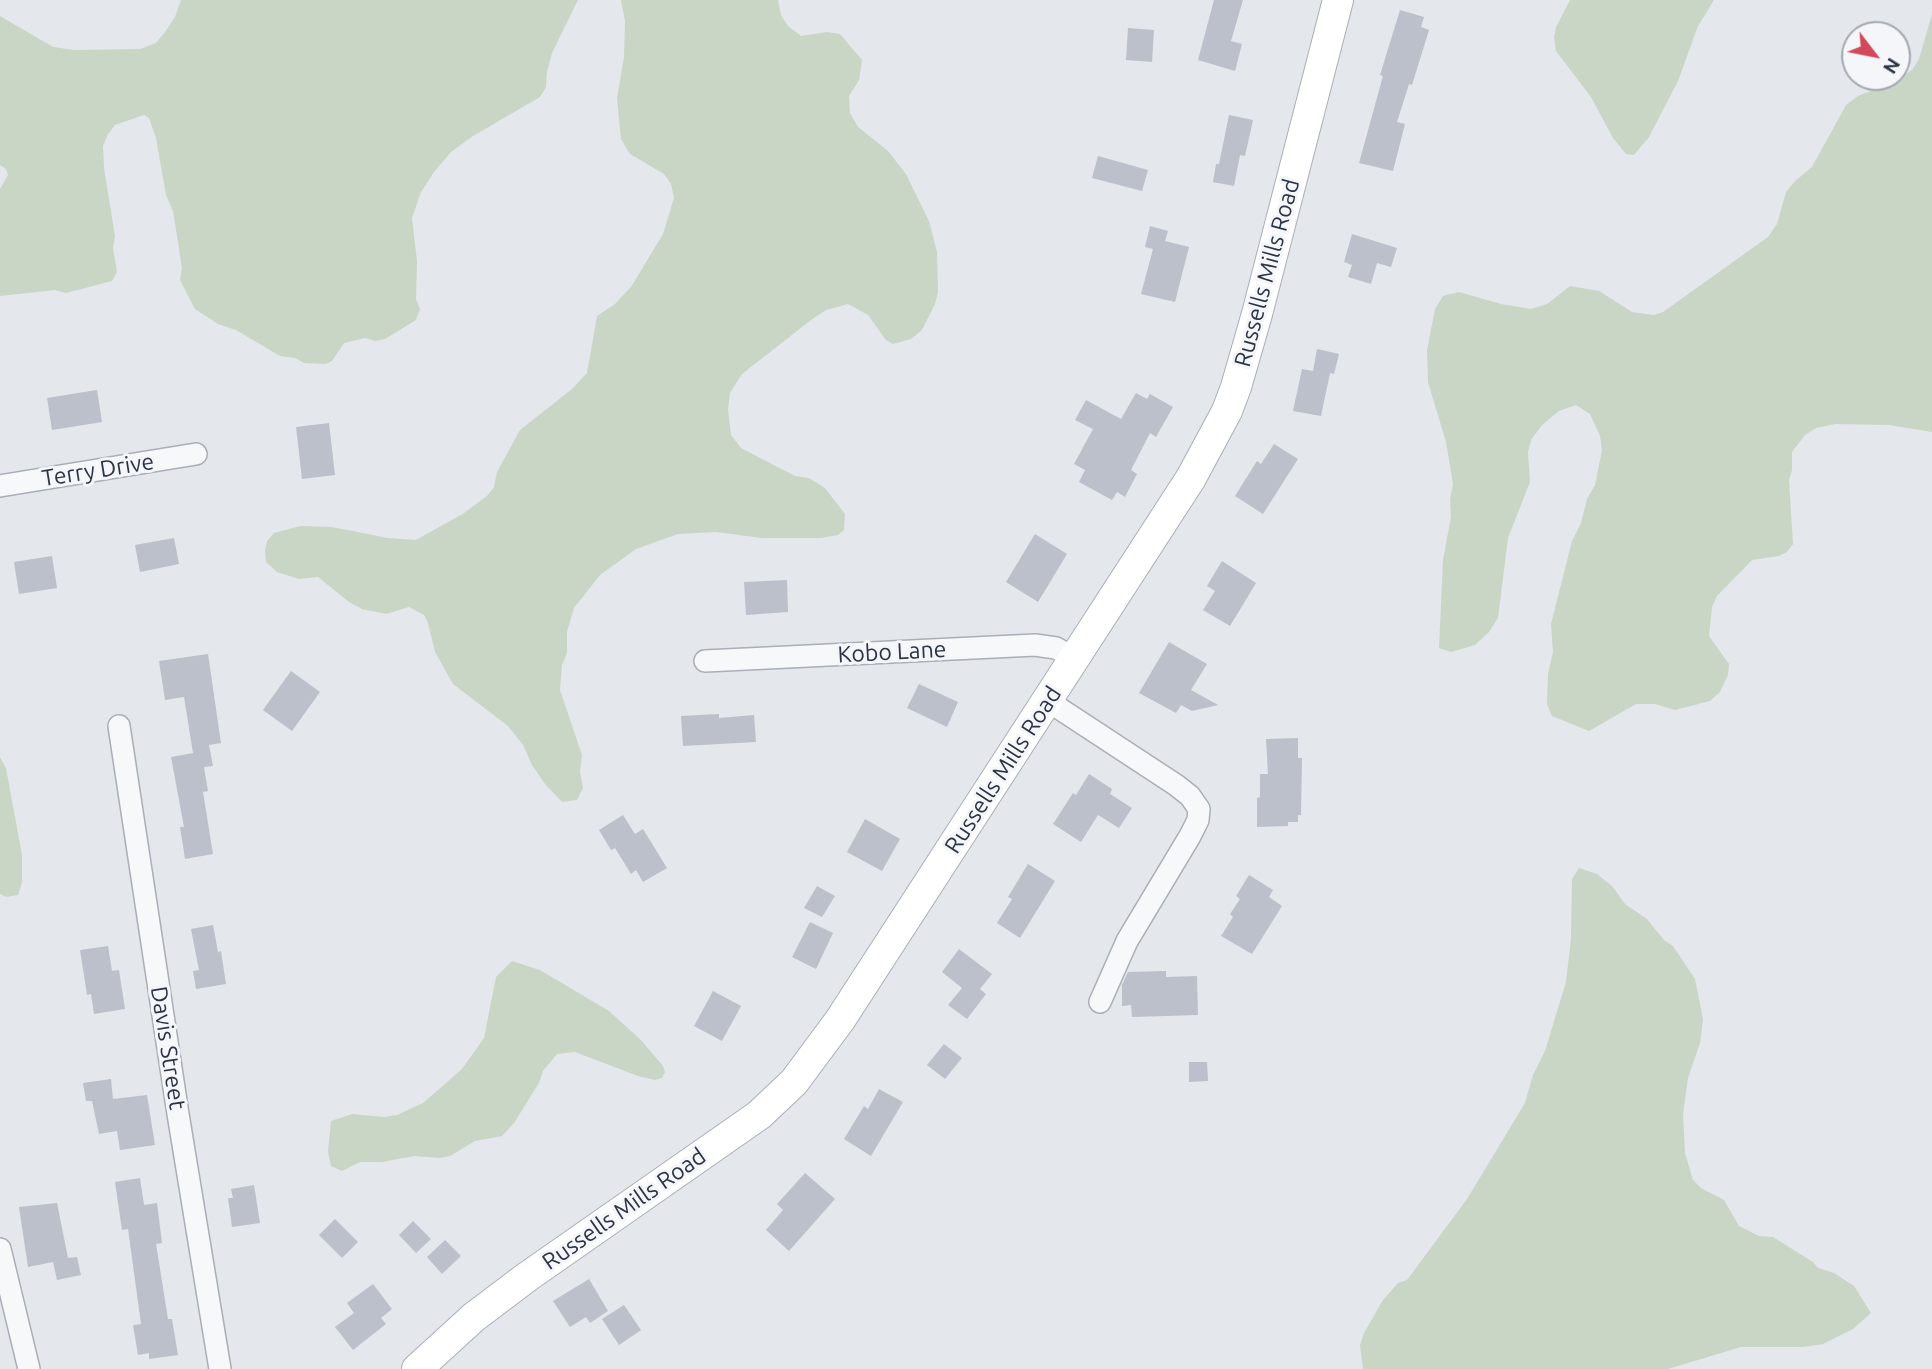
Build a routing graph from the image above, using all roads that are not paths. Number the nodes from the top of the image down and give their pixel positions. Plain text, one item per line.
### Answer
1 (1338, 0) edge
2 (196, 454) dead end
3 (0, 486) edge
4 (1076, 659) junction
5 (705, 661) dead end
6 (1048, 701) junction
7 (119, 726) dead end
8 (1100, 1002) dead end
9 (0, 1249) edge
10 (29, 1369) edge
11 (220, 1369) edge
12 (417, 1369) edge

1 - 4 main road, Russells Mills Road
2 - 3 street, Terry Drive
4 - 5 street, Kobo Lane
4 - 6 main road, Russells Mills Road
6 - 8 street
6 - 12 main road, Russells Mills Road
7 - 11 street, Davis Street
9 - 10 street

